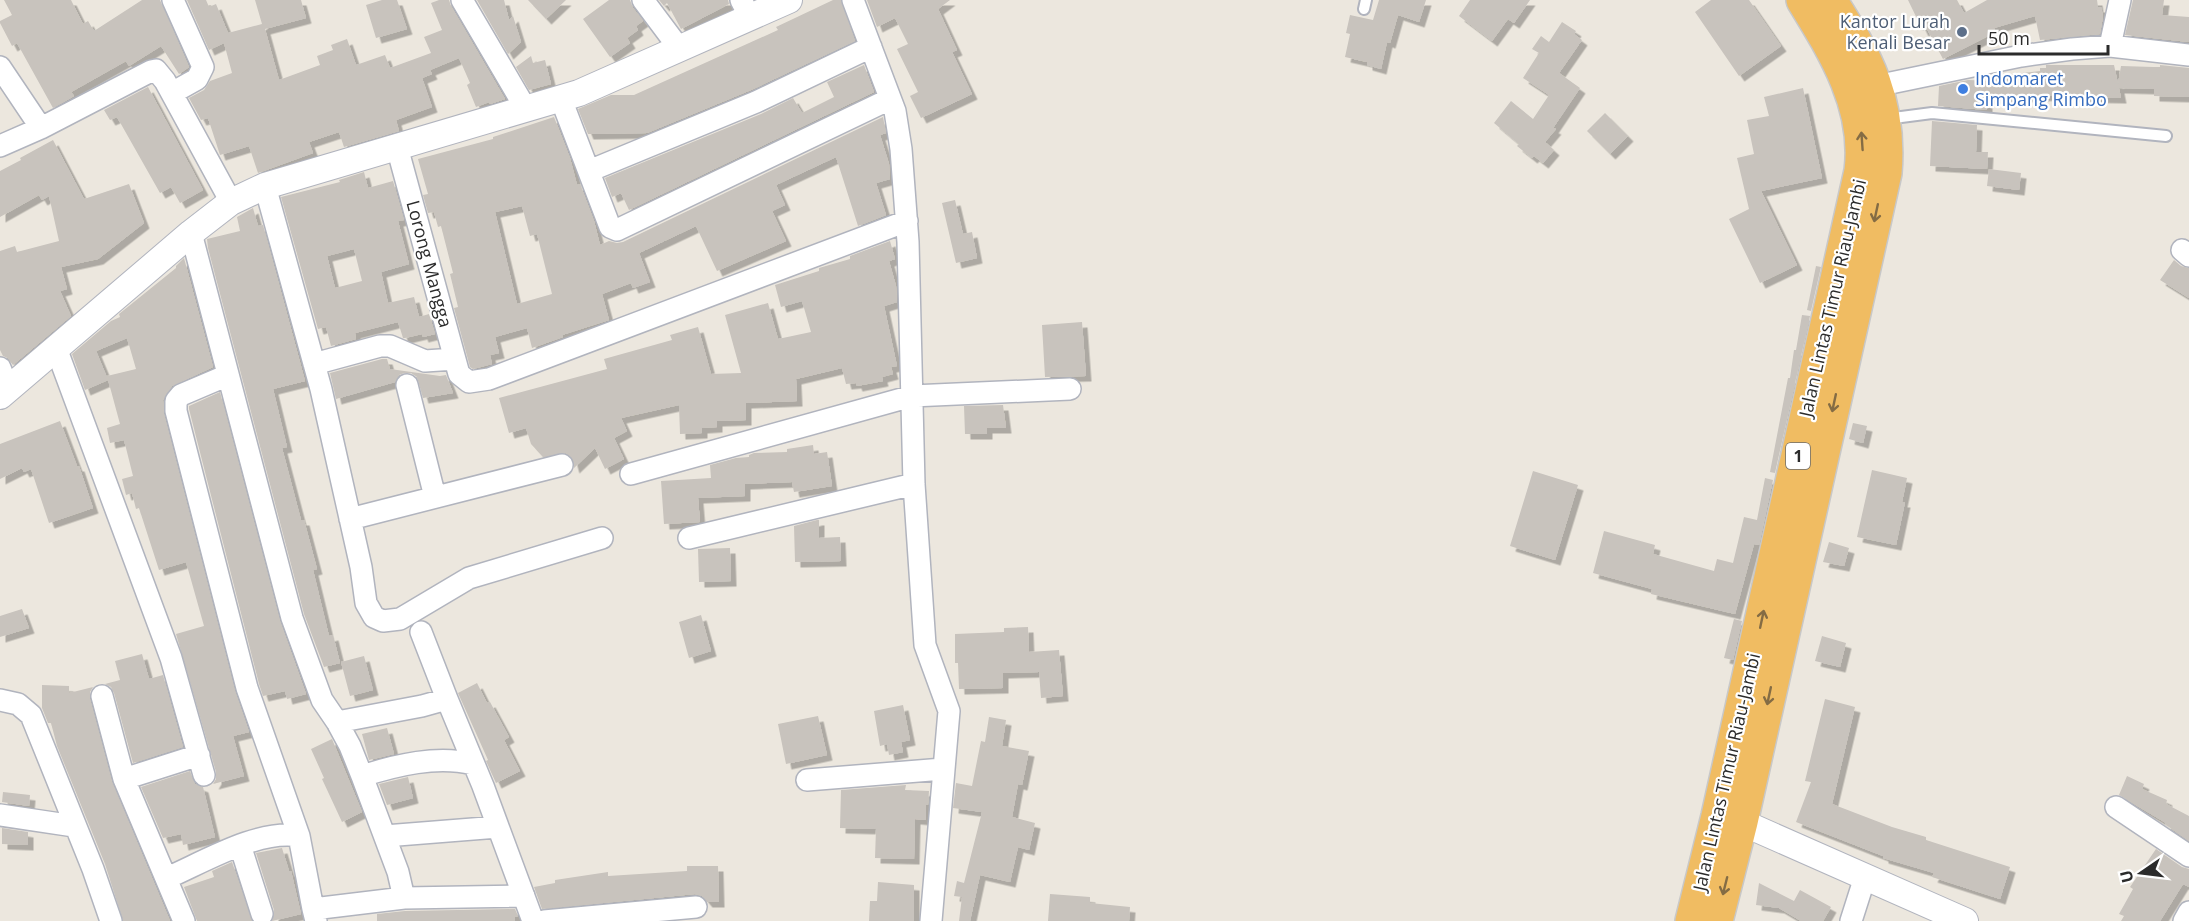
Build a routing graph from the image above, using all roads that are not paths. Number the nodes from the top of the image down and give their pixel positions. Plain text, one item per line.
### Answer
1 (173, 0) edge
2 (462, 0) edge
3 (643, 0) edge
4 (789, 0) edge
5 (853, 0) edge
6 (1803, 0) edge
7 (1830, 0) edge
8 (2120, 0) edge
9 (746, 9) edge
10 (2110, 46) junction
11 (871, 47) junction
12 (680, 48) junction
13 (2189, 55) edge
14 (0, 67) edge
15 (1864, 91) junction
16 (172, 93) junction
17 (561, 99) junction
18 (890, 99) junction
19 (526, 109) junction
20 (1885, 120) junction
21 (41, 128) junction
22 (2166, 136) dead end
23 (0, 146) edge
24 (397, 147) junction
25 (589, 171) junction
26 (265, 186) junction
27 (231, 202) junction
28 (907, 221) junction
29 (191, 233) junction
30 (56, 348) junction
31 (455, 359) junction
32 (314, 364) junction
33 (228, 375) junction
34 (3, 385) edge
35 (407, 385) dead end
36 (1070, 389) dead end
37 (912, 396) junction
38 (1815, 433) junction
39 (562, 465) dead end
40 (631, 474) dead end
41 (914, 484) junction
42 (435, 497) junction
43 (350, 519) junction
44 (602, 538) dead end
45 (689, 538) dead end
46 (421, 632) dead end
47 (102, 696) dead end
48 (0, 699) edge
49 (447, 699) junction
50 (337, 722) junction
51 (473, 764) junction
52 (943, 770) junction
53 (362, 776) junction
54 (124, 779) junction
55 (807, 780) dead end
56 (2116, 807) dead end
57 (0, 815) edge
58 (1741, 822) junction
59 (74, 826) junction
60 (498, 827) junction
61 (384, 836) junction
62 (299, 837) junction
63 (240, 845) junction
64 (2189, 856) edge
65 (1865, 877) junction
66 (167, 878) junction
67 (524, 896) junction
68 (404, 898) junction
69 (696, 907) dead end
70 (2189, 912) edge
71 (262, 914) dead end
72 (315, 915) edge
73 (111, 921) edge
74 (184, 921) edge
75 (533, 921) edge
76 (544, 921) edge
77 (931, 921) edge
78 (1692, 921) edge
79 (1716, 921) edge
80 (1851, 921) edge
81 (1965, 921) edge
82 (2184, 921) edge

1 - 16 street
2 - 19 street
3 - 12 street
4 - 9 street
5 - 11 street
6 - 15 highway, Jalan Lintas Timur Riau-Jambi / 1
7 - 15 highway, Jalan Lintas Timur Riau-Jambi / 1
8 - 10 street
9 - 12 street
10 - 13 street
10 - 15 street
11 - 18 street
11 - 25 street
12 - 17 street
14 - 21 street
15 - 20 highway, Jalan Lintas Timur Riau-Jambi / 1
38 -> 15 highway, Jalan Lintas Timur Riau-Jambi / 1
16 - 21 street
16 - 27 street
17 - 19 street
17 - 25 street
18 - 25 street
18 - 28 street
19 - 24 street
20 - 22 lane
20 -> 38 highway, Jalan Lintas Timur Riau-Jambi / 1
21 - 23 street
24 - 26 street
24 - 31 street, Lorong Mangga
26 - 27 street
26 - 32 street
27 - 29 street
28 - 31 street, Lorong Mangga
28 - 37 street
29 - 30 street
29 - 33 street
30 - 34 street
30 - 54 street
31 - 32 street
32 - 43 street
33 - 50 street
33 - 62 street
35 - 42 street
36 - 37 street
37 - 40 street
37 - 41 street
38 -> 58 highway, Jalan Lintas Timur Riau-Jambi / 1
78 -> 38 highway, Jalan Lintas Timur Riau-Jambi / 1
39 - 42 street
41 - 45 street
41 - 52 street
42 - 43 street
43 - 44 street
46 - 49 street
47 - 54 street
48 - 59 street
49 - 50 street
49 - 51 street
50 - 53 street
51 - 53 street
51 - 60 street
52 - 55 street
52 - 77 street
53 - 61 street
54 - 66 street
56 - 64 street
57 - 59 street
58 - 65 street
58 -> 79 highway, Jalan Lintas Timur Riau-Jambi / 1
59 - 73 street
60 - 61 street
60 - 67 street
61 - 68 street
62 - 63 street
62 - 72 street
63 - 66 street
63 - 71 street
65 - 80 street
65 - 81 street
66 - 74 street
67 - 68 street
67 - 75 street
68 - 72 street
69 - 76 street
70 - 82 street

